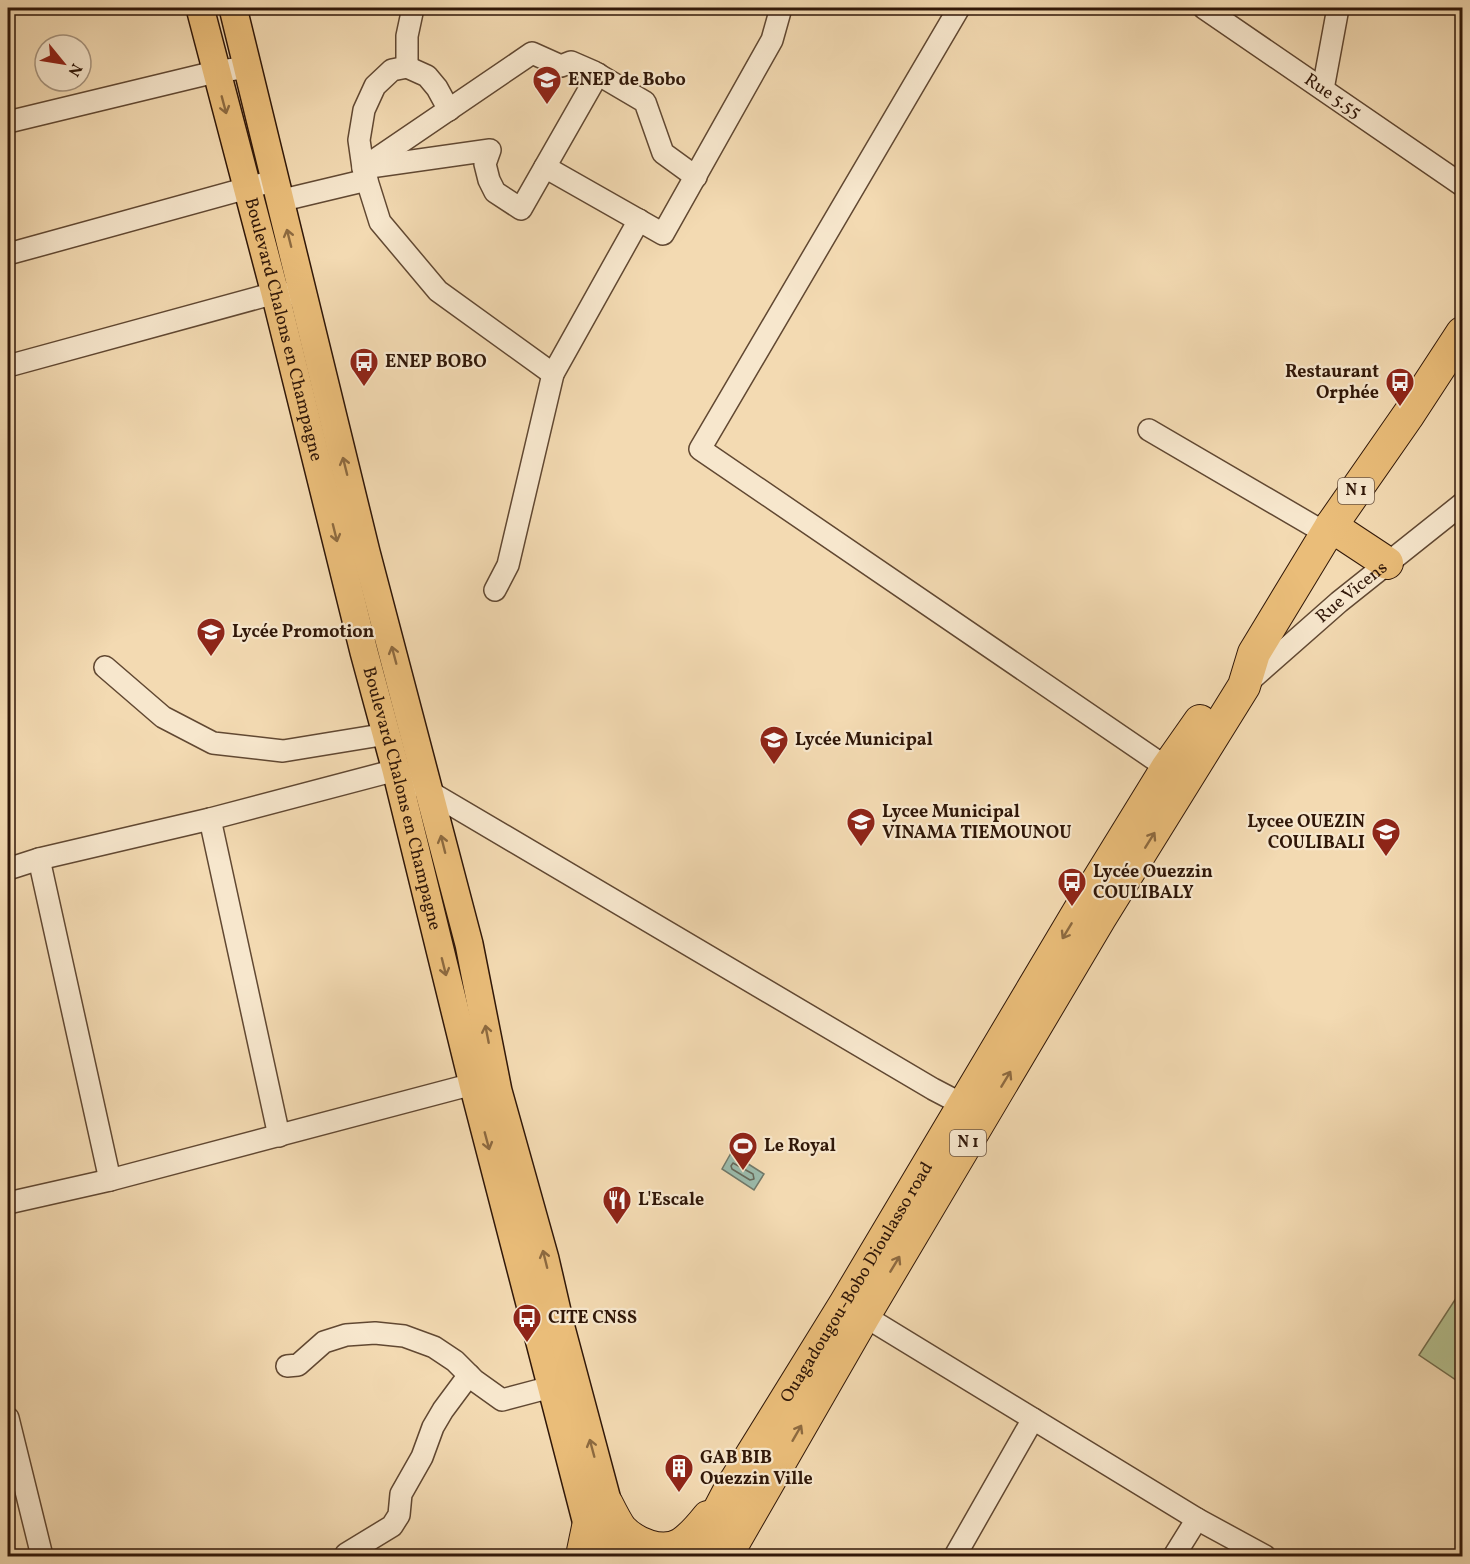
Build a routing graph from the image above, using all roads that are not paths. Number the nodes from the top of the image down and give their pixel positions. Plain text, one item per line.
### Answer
1 (200, 8) edge
2 (233, 8) edge
3 (413, 8) edge
4 (781, 8) edge
5 (959, 8) edge
6 (1204, 8) edge
7 (1338, 8) edge
8 (248, 67) junction
9 (407, 67) junction
10 (215, 72) junction
11 (598, 74) junction
12 (1323, 89) junction
13 (448, 110) junction
14 (8, 122) edge
15 (545, 166) junction
16 (365, 174) junction
17 (696, 177) junction
18 (1462, 185) edge
19 (246, 188) junction
20 (277, 191) junction
21 (639, 220) junction
22 (8, 254) edge
23 (275, 293) junction
24 (303, 295) junction
25 (1462, 333) edge
26 (8, 366) edge
27 (553, 374) junction
28 (1149, 430) dead end
29 (1462, 504) edge
30 (1329, 530) junction
31 (1387, 563) junction
32 (495, 590) dead end
33 (1254, 653) junction
34 (105, 667) dead end
35 (1244, 686) junction
36 (387, 734) junction
37 (396, 770) junction
38 (1177, 774) junction
39 (430, 792) junction
40 (210, 819) junction
41 (39, 859) junction
42 (8, 869) edge
43 (473, 1084) junction
44 (498, 1091) junction
45 (974, 1111) junction
46 (279, 1136) junction
47 (110, 1180) junction
48 (8, 1203) edge
49 (854, 1310) junction
50 (287, 1366) dead end
51 (470, 1375) junction
52 (551, 1386) junction
53 (8, 1418) edge
54 (1033, 1419) junction
55 (728, 1493) junction
56 (1197, 1519) junction
57 (593, 1536) edge
58 (732, 1548) edge
59 (346, 1554) dead end
60 (42, 1557) edge
61 (622, 1557) edge
62 (695, 1557) edge
63 (954, 1557) edge
64 (1174, 1557) edge
65 (1265, 1557) edge

1 - 10 main road, Boulevard Chalons en Champagne
2 - 8 main road, Boulevard Chalons en Champagne
3 - 9 street
4 - 17 street
5 - 38 street
6 - 12 street, Rue 5.55
7 - 12 street
8 - 10 street
8 - 20 main road, Boulevard Chalons en Champagne
9 - 13 street
9 - 16 street
10 - 14 street
10 -> 19 main road, Boulevard Chalons en Champagne
11 - 13 street
11 - 15 street
11 - 17 street
12 - 18 street, Rue 5.55
13 - 16 street
15 - 16 street
15 - 21 street
16 - 20 street
16 - 27 street
17 - 21 street
19 - 20 street
19 - 22 street
19 - 23 main road, Boulevard Chalons en Champagne
24 -> 20 main road, Boulevard Chalons en Champagne
21 - 27 street
23 - 24 street
23 - 26 street
23 -> 36 main road, Boulevard Chalons en Champagne
39 -> 24 main road, Boulevard Chalons en Champagne
25 - 30 highway, N 1
27 - 32 street
28 - 30 street
29 - 31 street, Rue Vicens
30 - 31 highway
30 - 33 highway, N 1
31 - 35 street, Rue Vicens
33 - 35 highway, Ouagadougou-Bobo Dioulasso road / N 1
33 - 38 highway, Ouagadougou-Bobo Dioulasso road / N 1
34 - 36 street
35 - 38 highway, Ouagadougou-Bobo Dioulasso road / N 1
36 - 37 main road, Boulevard Chalons en Champagne
37 - 39 street
37 - 40 street
37 -> 43 main road, Boulevard Chalons en Champagne
38 - 45 highway, Ouagadougou-Bobo Dioulasso road / N 1
44 -> 39 main road, Boulevard Chalons en Champagne
39 - 45 street
40 - 41 street
40 - 46 street
41 - 42 street
41 - 47 street
43 - 44 street
43 - 46 street
43 -> 52 main road, Boulevard Chalons en Champagne
57 -> 44 main road, Boulevard Chalons en Champagne
45 - 49 highway, Ouagadougou-Bobo Dioulasso road / N 1
46 - 47 street
47 - 48 street
49 - 54 street
49 - 55 highway, Ouagadougou-Bobo Dioulasso road / N 1
58 -> 49 highway, Ouagadougou-Bobo Dioulasso road / N 1
50 - 51 street
51 - 52 street
51 - 59 street
52 - 57 main road, Boulevard Chalons en Champagne
53 - 60 street
54 - 56 street
54 - 63 street
55 - 57 highway
55 - 62 highway, Ouagadougou-Bobo Dioulasso road / N 1
56 - 64 street
56 - 65 street
57 - 61 main road, Boulevard Chalons en Champagne

